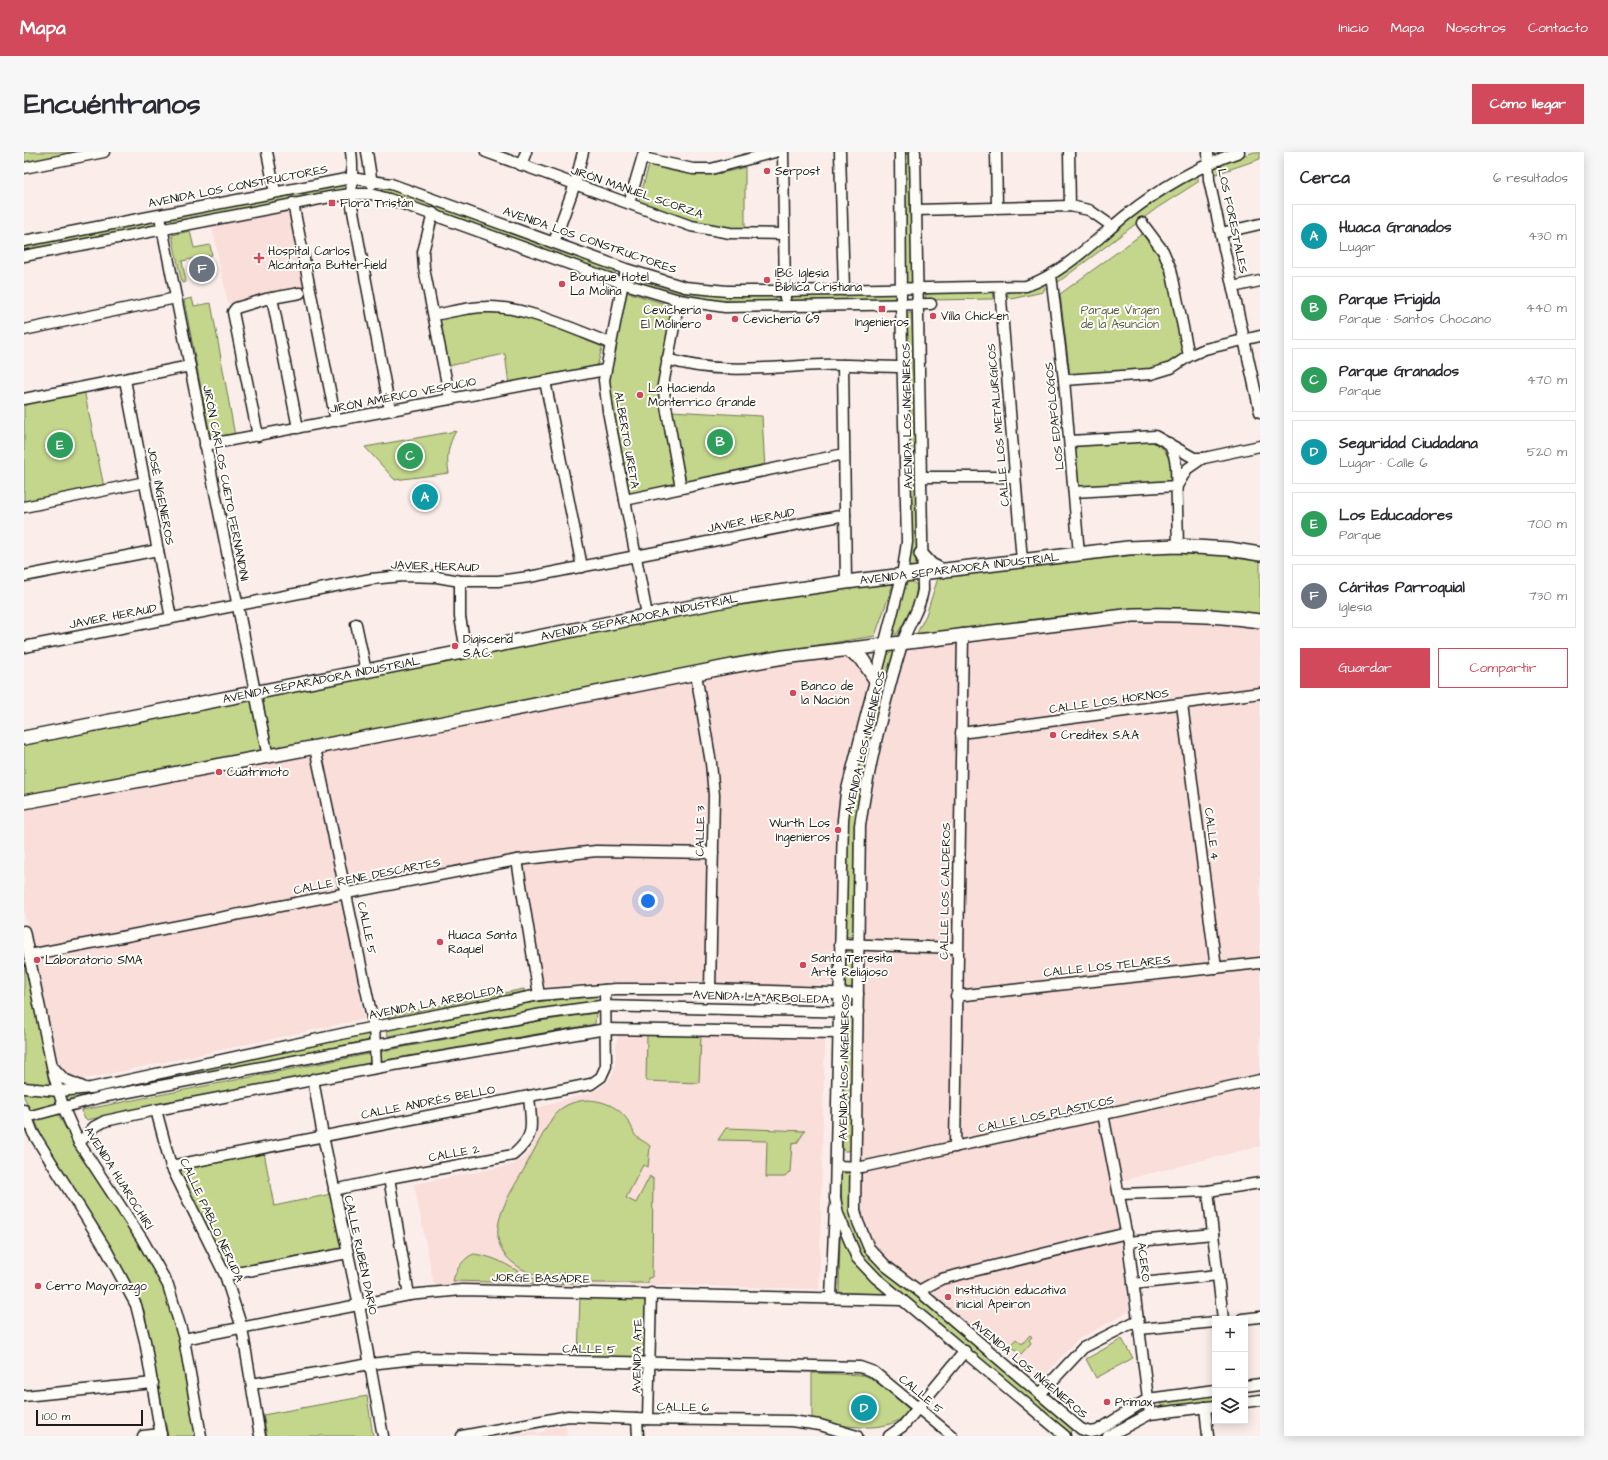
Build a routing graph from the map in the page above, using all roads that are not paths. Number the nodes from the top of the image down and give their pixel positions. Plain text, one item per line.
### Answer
1 (104, 152) edge
2 (267, 152) edge
3 (351, 152) edge
4 (367, 152) edge
5 (486, 152) edge
6 (526, 152) edge
7 (583, 152) edge
8 (774, 152) edge
9 (783, 152) edge
10 (840, 152) edge
11 (900, 152) edge
12 (915, 152) edge
13 (996, 152) edge
14 (1069, 152) edge
15 (1208, 152) edge
16 (1239, 152) edge
17 (643, 155) edge
18 (1208, 164) junction
19 (521, 165) junction
20 (24, 168) edge
21 (351, 178) junction
22 (372, 180) junction
23 (575, 184) junction
24 (275, 192) junction
25 (351, 194) junction
26 (371, 194) junction
27 (629, 203) junction
28 (294, 204) junction
29 (1070, 206) junction
30 (997, 207) junction
31 (916, 210) junction
32 (434, 213) junction
33 (159, 215) junction
34 (1142, 223) dead end
35 (1260, 224) edge
36 (1112, 226) junction
37 (162, 229) junction
38 (1221, 233) junction
39 (784, 234) junction
40 (24, 241) edge
41 (554, 242) junction
42 (24, 256) edge
43 (626, 269) junction
44 (1051, 275) junction
45 (1260, 281) edge
46 (622, 283) junction
47 (1000, 287) junction
48 (1233, 287) junction
49 (901, 289) junction
50 (917, 289) junction
51 (844, 290) junction
52 (785, 291) junction
53 (300, 294) dead end
54 (176, 298) junction
55 (272, 298) junction
56 (679, 300) junction
57 (901, 304) junction
58 (918, 304) junction
59 (931, 304) dead end
60 (785, 307) junction
61 (434, 315) junction
62 (24, 330) edge
63 (1260, 336) edge
64 (1245, 340) junction
65 (610, 343) junction
66 (1189, 356) junction
67 (667, 359) junction
68 (844, 365) junction
69 (190, 366) junction
70 (904, 367) junction
71 (605, 370) junction
72 (125, 380) junction
73 (1064, 380) junction
74 (546, 381) junction
75 (1258, 392) edge
76 (24, 399) edge
77 (450, 399) junction
78 (390, 410) junction
79 (1260, 412) edge
80 (336, 421) junction
81 (298, 428) junction
82 (258, 436) junction
83 (1070, 441) junction
84 (1168, 442) junction
85 (205, 445) junction
86 (1260, 446) edge
87 (844, 454) junction
88 (1204, 458) junction
89 (921, 477) junction
90 (1015, 477) junction
91 (145, 482) junction
92 (1176, 486) junction
93 (681, 488) junction
94 (1074, 492) junction
95 (625, 500) junction
96 (24, 507) edge
97 (845, 515) junction
98 (1178, 546) junction
99 (158, 550) junction
100 (921, 554) junction
101 (1079, 554) junction
102 (1260, 554) edge
103 (636, 557) junction
104 (1022, 561) junction
105 (582, 567) junction
106 (943, 571) junction
107 (922, 574) junction
108 (24, 576) edge
109 (902, 576) junction
110 (460, 581) junction
111 (846, 582) junction
112 (237, 605) junction
113 (647, 615) junction
114 (171, 618) junction
115 (1260, 621) edge
116 (356, 624) dead end
117 (963, 634) junction
118 (902, 642) junction
119 (883, 644) junction
120 (24, 647) edge
121 (846, 649) junction
122 (466, 651) junction
123 (366, 671) junction
124 (696, 674) junction
125 (875, 680) junction
126 (890, 685) junction
127 (255, 692) junction
128 (1260, 693) edge
129 (1182, 704) junction
130 (961, 733) junction
131 (24, 738) edge
132 (315, 748) junction
133 (268, 757) junction
134 (26, 804) edge
135 (713, 852) junction
136 (517, 860) junction
137 (346, 893) junction
138 (24, 931) edge
139 (840, 944) junction
140 (859, 944) junction
141 (956, 948) junction
142 (29, 955) junction
143 (1260, 963) edge
144 (1216, 968) junction
145 (710, 989) junction
146 (605, 990) junction
147 (839, 994) junction
148 (858, 994) junction
149 (539, 995) junction
150 (956, 996) junction
151 (606, 1006) junction
152 (858, 1012) junction
153 (839, 1013) junction
154 (374, 1027) junction
155 (606, 1029) junction
156 (839, 1033) junction
157 (376, 1045) junction
158 (52, 1064) junction
159 (376, 1068) junction
160 (313, 1079) junction
161 (1260, 1080) edge
162 (24, 1088) edge
163 (91, 1088) junction
164 (59, 1091) junction
165 (529, 1096) junction
166 (64, 1109) junction
167 (156, 1110) junction
168 (25, 1114) edge
169 (1103, 1114) junction
170 (323, 1136) junction
171 (79, 1143) junction
172 (955, 1147) junction
173 (171, 1166) junction
174 (837, 1166) junction
175 (855, 1167) junction
176 (389, 1178) junction
177 (1260, 1183) edge
178 (334, 1190) junction
179 (1208, 1190) junction
180 (1120, 1194) junction
181 (835, 1198) junction
182 (1213, 1234) junction
183 (1128, 1238) junction
184 (348, 1253) junction
185 (225, 1275) junction
186 (1218, 1275) junction
187 (1134, 1284) junction
188 (919, 1291) junction
189 (652, 1293) junction
190 (409, 1294) junction
191 (831, 1297) junction
192 (902, 1300) junction
193 (359, 1305) junction
194 (1222, 1316) edge
195 (1260, 1316) edge
196 (1248, 1318) edge
197 (1212, 1322) edge
198 (1138, 1325) junction
199 (242, 1328) junction
200 (184, 1339) junction
201 (965, 1351) junction
202 (649, 1363) junction
203 (370, 1364) junction
204 (153, 1383) junction
205 (252, 1384) junction
206 (1260, 1384) edge
207 (1248, 1386) edge
208 (1260, 1388) edge
209 (1212, 1390) edge
210 (1040, 1394) junction
211 (24, 1396) edge
212 (1148, 1399) junction
213 (1260, 1400) edge
214 (1248, 1402) edge
215 (1210, 1406) edge
216 (918, 1408) junction
217 (1150, 1414) junction
218 (637, 1419) junction
219 (648, 1419) junction
220 (1086, 1434) edge
221 (161, 1435) edge
222 (143, 1436) edge
223 (201, 1436) edge
224 (260, 1436) edge
225 (383, 1436) edge
226 (462, 1436) edge
227 (638, 1436) edge
228 (856, 1436) edge
229 (889, 1436) edge
230 (952, 1436) edge
231 (1065, 1436) edge
232 (1108, 1436) edge
233 (1208, 1436) edge

1 - 20 street
2 - 24 street
3 - 21 street
4 - 22 street
5 - 19 street, JIRÓN MANUEL SCORZA
6 - 19 street
7 - 23 street
8 - 17 street
9 - 39 street
10 - 51 street
11 - 49 street, AVENIDA LOS INGENIEROS
12 - 31 street, AVENIDA LOS INGENIEROS
13 - 30 street
14 - 29 street
15 - 18 street, LOS FORESTALES
16 - 18 street, AVENIDA LOS CONSTRUCTORES
17 - 27 street
18 - 36 street, AVENIDA LOS CONSTRUCTORES
18 - 38 street, LOS FORESTALES
19 - 23 street, JIRÓN MANUEL SCORZA
21 - 22 street, AVENIDA LOS CONSTRUCTORES
21 - 24 street, AVENIDA LOS CONSTRUCTORES
21 - 25 street
22 - 26 street
22 - 41 street, AVENIDA LOS CONSTRUCTORES
23 - 27 street, JIRÓN MANUEL SCORZA
23 - 41 street
24 - 33 street, AVENIDA LOS CONSTRUCTORES
25 - 26 street
25 - 28 street
25 - 78 street
26 - 32 street
27 - 39 street, JIRÓN MANUEL SCORZA
28 - 37 street
28 - 80 street
29 - 30 street
29 - 36 street
30 - 31 street
31 - 50 street, AVENIDA LOS INGENIEROS
32 - 46 street
32 - 61 street
33 - 37 street, JIRÓN CARLOS CUETO FERNANDINI
33 - 40 street, AVENIDA LOS CONSTRUCTORES
34 - 66 street
35 - 38 street
36 - 44 street, AVENIDA LOS CONSTRUCTORES
37 - 42 street
37 - 54 street, JIRÓN CARLOS CUETO FERNANDINI
38 - 48 street, LOS FORESTALES
39 - 52 street
41 - 43 street, AVENIDA LOS CONSTRUCTORES
43 - 46 street, ALBERTO URETA
43 - 52 street, AVENIDA LOS CONSTRUCTORES
44 - 47 street, AVENIDA LOS CONSTRUCTORES
44 - 73 street, LOS EDAFÓLOGOS
45 - 48 street
46 - 56 street
46 - 65 street, ALBERTO URETA
47 - 50 street, AVENIDA LOS CONSTRUCTORES
47 - 90 street, CALLE LOS METALURGICOS
48 - 64 street, LOS FORESTALES
49 - 50 street, AVENIDA LOS CONSTRUCTORES
49 - 51 street, AVENIDA LOS CONSTRUCTORES
49 - 57 street, AVENIDA LOS INGENIEROS
50 - 58 street, AVENIDA LOS INGENIEROS
51 - 52 street, AVENIDA LOS CONSTRUCTORES
52 - 60 street
53 - 55 street
54 - 62 street
54 - 69 street, JIRÓN CARLOS CUETO FERNANDINI
55 - 81 street
55 - 82 street
56 - 60 street
56 - 67 street
57 - 58 street
57 - 60 street
57 - 70 street, AVENIDA LOS INGENIEROS
58 - 59 street
58 - 89 street, AVENIDA LOS INGENIEROS
61 - 65 street
61 - 77 street
63 - 64 street
64 - 66 street
64 - 75 street, LOS FORESTALES
65 - 71 street, ALBERTO URETA
66 - 73 street
67 - 68 street
67 - 93 street
68 - 70 street
68 - 87 street
69 - 72 street
69 - 85 street, JIRÓN CARLOS CUETO FERNANDINI
70 - 109 street, AVENIDA LOS INGENIEROS
71 - 74 street, JIRÓN AMÉRICO VESPUCIO
71 - 95 street, ALBERTO URETA
72 - 76 street
72 - 91 street, JOSÉ INGENIEROS
73 - 83 street, LOS EDAFÓLOGOS
74 - 77 street, JIRÓN AMÉRICO VESPUCIO
74 - 105 street
75 - 79 street, LOS FORESTALES
77 - 78 street, JIRÓN AMÉRICO VESPUCIO
78 - 80 street, JIRÓN AMÉRICO VESPUCIO
80 - 81 street, JIRÓN AMÉRICO VESPUCIO
81 - 82 street, JIRÓN AMÉRICO VESPUCIO
82 - 85 street, JIRÓN AMÉRICO VESPUCIO
83 - 84 street
83 - 94 street, LOS EDAFÓLOGOS
84 - 88 street
84 - 92 street
85 - 112 street, JIRÓN CARLOS CUETO FERNANDINI
86 - 88 street
87 - 93 street
87 - 97 street
88 - 92 street
89 - 90 street
89 - 100 street, AVENIDA LOS INGENIEROS
90 - 104 street, CALLE LOS METALURGICOS
91 - 96 street
91 - 99 street, JOSÉ INGENIEROS
92 - 94 street
92 - 98 street
93 - 95 street
94 - 101 street, LOS EDAFÓLOGOS
95 - 103 street, ALBERTO URETA
97 - 103 street, JAVIER HERAUD
97 - 111 street
98 - 101 main road, AVENIDA SEPARADORA INDUSTRIAL
98 - 102 main road, AVENIDA SEPARADORA INDUSTRIAL
99 - 108 street
99 - 114 street, JOSÉ INGENIEROS
100 - 106 main road
100 - 107 street, AVENIDA LOS INGENIEROS
101 - 104 main road, AVENIDA SEPARADORA INDUSTRIAL
103 - 105 street, JAVIER HERAUD
103 - 113 street, ALBERTO URETA
104 - 106 main road, AVENIDA SEPARADORA INDUSTRIAL
105 - 110 street, JAVIER HERAUD
106 - 107 main road, AVENIDA SEPARADORA INDUSTRIAL
107 - 109 main road, AVENIDA SEPARADORA INDUSTRIAL
107 - 118 street, AVENIDA LOS INGENIEROS
109 - 111 main road, AVENIDA SEPARADORA INDUSTRIAL
109 - 119 street, AVENIDA LOS INGENIEROS
110 - 112 street, JAVIER HERAUD
110 - 122 street
111 - 113 main road, AVENIDA SEPARADORA INDUSTRIAL
112 - 114 street, JAVIER HERAUD
112 - 127 street, JIRÓN CARLOS CUETO FERNANDINI
113 - 122 main road, AVENIDA SEPARADORA INDUSTRIAL
114 - 120 street, JAVIER HERAUD
115 - 117 main road
116 - 123 street
117 - 118 main road
117 - 130 street, CALLE LOS CALDEROS
118 - 119 main road
118 - 126 street, AVENIDA LOS INGENIEROS
119 - 121 main road
119 - 125 street, AVENIDA LOS INGENIEROS
121 - 124 main road
121 - 125 main road
122 - 123 main road, AVENIDA SEPARADORA INDUSTRIAL
123 - 127 main road, AVENIDA SEPARADORA INDUSTRIAL
124 - 132 main road
124 - 135 street, CALLE 3
125 - 126 street
125 - 139 street, AVENIDA LOS INGENIEROS
126 - 140 street, AVENIDA LOS INGENIEROS
127 - 131 main road, AVENIDA SEPARADORA INDUSTRIAL
127 - 133 street, JIRÓN CARLOS CUETO FERNANDINI
128 - 129 street, CALLE LOS HORNOS
129 - 130 street, CALLE LOS HORNOS
129 - 144 street, CALLE 4
130 - 141 street, CALLE LOS CALDEROS
132 - 133 main road
132 - 137 street, CALLE 5
133 - 134 main road
135 - 136 street, CALLE RENE DESCARTES
135 - 145 street, CALLE 3
136 - 137 street, CALLE RENE DESCARTES
136 - 149 street
137 - 142 street, CALLE RENE DESCARTES
137 - 154 street, CALLE 5
138 - 142 street, AVENIDA HUAROCHIRÍ
139 - 140 street
139 - 147 street, AVENIDA LOS INGENIEROS
140 - 141 street
140 - 148 street, AVENIDA LOS INGENIEROS
141 - 150 street, CALLE LOS CALDEROS
142 - 158 street, AVENIDA HUAROCHIRÍ
143 - 144 street, CALLE LOS TELARES
144 - 150 street, CALLE LOS TELARES
145 - 146 street, AVENIDA LA ARBOLEDA
145 - 147 street, AVENIDA LA ARBOLEDA
146 - 149 street, AVENIDA LA ARBOLEDA
146 - 151 street, CALLE ANDRÉS BELLO
147 - 148 street, AVENIDA LA ARBOLEDA
147 - 153 street, AVENIDA LOS INGENIEROS
148 - 152 street, AVENIDA LOS INGENIEROS
149 - 154 street, AVENIDA LA ARBOLEDA
150 - 172 street, CALLE LOS CALDEROS
151 - 153 street, AVENIDA LA ARBOLEDA
151 - 155 street, CALLE ANDRÉS BELLO
151 - 157 street, AVENIDA LA ARBOLEDA
152 - 153 street, AVENIDA LA ARBOLEDA
152 - 175 street, AVENIDA LOS INGENIEROS
153 - 156 street, AVENIDA LOS INGENIEROS
154 - 157 street, CALLE 5
154 - 163 street, AVENIDA LA ARBOLEDA
155 - 156 street
155 - 159 street
155 - 165 street, CALLE ANDRÉS BELLO
156 - 174 street, AVENIDA LOS INGENIEROS
157 - 159 street, CALLE 5
157 - 166 street, AVENIDA LA ARBOLEDA
158 - 163 street
158 - 164 street, AVENIDA HUAROCHIRÍ
159 - 160 street
160 - 167 street
160 - 170 street, CALLE RUBÉN DARÍO
161 - 169 street, CALLE LOS PLASTICOS
162 - 164 street, AVENIDA LA ARBOLEDA
163 - 164 street, AVENIDA LA ARBOLEDA
164 - 166 street, AVENIDA HUAROCHIRÍ
165 - 170 street, CALLE ANDRÉS BELLO
165 - 176 street, CALLE 2
166 - 168 street, AVENIDA LA ARBOLEDA
166 - 171 street, AVENIDA HUAROCHIRÍ
167 - 171 street
167 - 173 street, CALLE PABLO NERUDA
168 - 204 street
169 - 172 street, CALLE LOS PLASTICOS
169 - 180 street, ACERO
170 - 173 street, CALLE ANDRÉS BELLO
170 - 178 street, CALLE RUBÉN DARÍO
171 - 200 street, AVENIDA HUAROCHIRÍ
172 - 175 street, CALLE LOS PLASTICOS
173 - 185 street, CALLE PABLO NERUDA
174 - 175 street, CALLE LOS PLASTICOS
174 - 181 street, AVENIDA LOS INGENIEROS
175 - 188 street, AVENIDA LOS INGENIEROS
176 - 178 street, CALLE 2
176 - 190 street
177 - 179 street
178 - 184 street, CALLE RUBÉN DARÍO
179 - 180 street
179 - 182 street
180 - 183 street, ACERO
181 - 191 street
181 - 192 street, AVENIDA LOS INGENIEROS
182 - 183 street
182 - 186 street
183 - 187 street, ACERO
183 - 188 street
184 - 185 street
184 - 193 street, CALLE RUBÉN DARÍO
185 - 199 street, CALLE PABLO NERUDA
186 - 187 street
186 - 194 street
187 - 198 street, ACERO
188 - 210 street, AVENIDA LOS INGENIEROS
189 - 190 street, JORGE BASADRE
189 - 191 street, JORGE BASADRE
189 - 202 street, AVENIDA ATE
190 - 193 street, JORGE BASADRE
191 - 192 street, JORGE BASADRE
192 - 201 street, AVENIDA LOS INGENIEROS
193 - 199 street, JORGE BASADRE
193 - 203 street, CALLE RUBÉN DARÍO
195 - 196 street
197 - 198 street
198 - 210 street
198 - 212 street, ACERO
199 - 200 street, JORGE BASADRE
199 - 205 street, CALLE PABLO NERUDA
200 - 223 street, AVENIDA HUAROCHIRÍ
201 - 216 street
201 - 231 street, AVENIDA LOS INGENIEROS
202 - 203 street, CALLE 5
202 - 216 street, CALLE 5
202 - 219 street, AVENIDA ATE
203 - 205 street, CALLE 5
203 - 225 street, CALLE RUBÉN DARÍO
204 - 211 street
204 - 221 street
205 - 224 street, CALLE PABLO NERUDA
206 - 207 street
206 - 208 street
209 - 212 street
210 - 220 street, AVENIDA LOS INGENIEROS
212 - 217 street, ACERO
212 - 220 street
213 - 214 street
215 - 217 street
215 - 233 street
216 - 229 street
216 - 230 street, CALLE 5
217 - 232 street
218 - 219 street, CALLE 6
218 - 226 street, CALLE 6
218 - 227 street
219 - 228 street, CALLE 6
221 - 222 street

